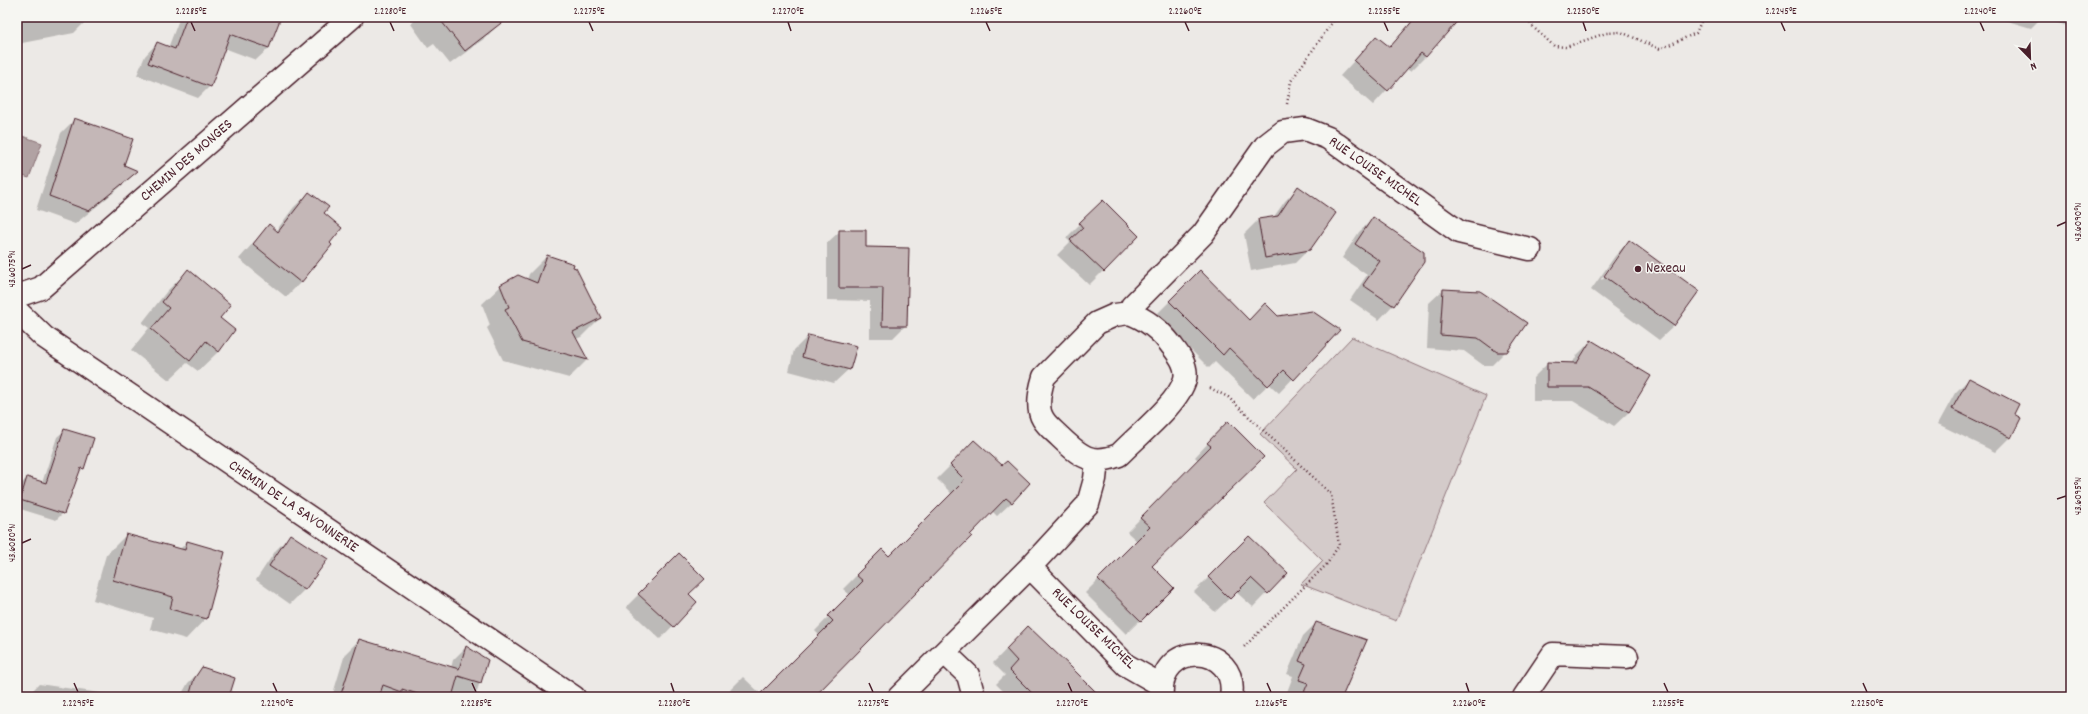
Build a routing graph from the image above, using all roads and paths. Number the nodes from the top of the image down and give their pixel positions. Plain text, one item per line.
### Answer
1 (352, 17) edge
2 (1336, 17) edge
3 (1525, 17) edge
4 (1703, 17) edge
5 (1283, 132) junction
6 (1530, 249) dead end
7 (17, 296) edge
8 (17, 311) edge
9 (1129, 313) junction
10 (1185, 378) junction
11 (1097, 461) junction
12 (1030, 567) junction
13 (945, 653) junction
14 (1627, 657) dead end
15 (1224, 667) junction
16 (1161, 691) edge
17 (574, 697) edge
18 (899, 697) edge
19 (974, 697) edge
20 (1231, 697) edge
21 (1524, 697) edge

1 - 7 street, CHEMIN DES MONGES
2 - 5 path
3 - 4 path
5 - 6 street, RUE LOUISE MICHEL
5 - 9 street
8 - 17 street, CHEMIN DE LA SAVONNERIE
9 - 10 street
9 - 11 street
10 - 11 street
10 - 15 path
11 - 12 street
12 - 13 street
12 - 16 street, RUE LOUISE MICHEL
13 - 18 street
13 - 19 street
14 - 21 street
15 - 16 street, RUE LOUISE MICHEL
15 - 20 street

